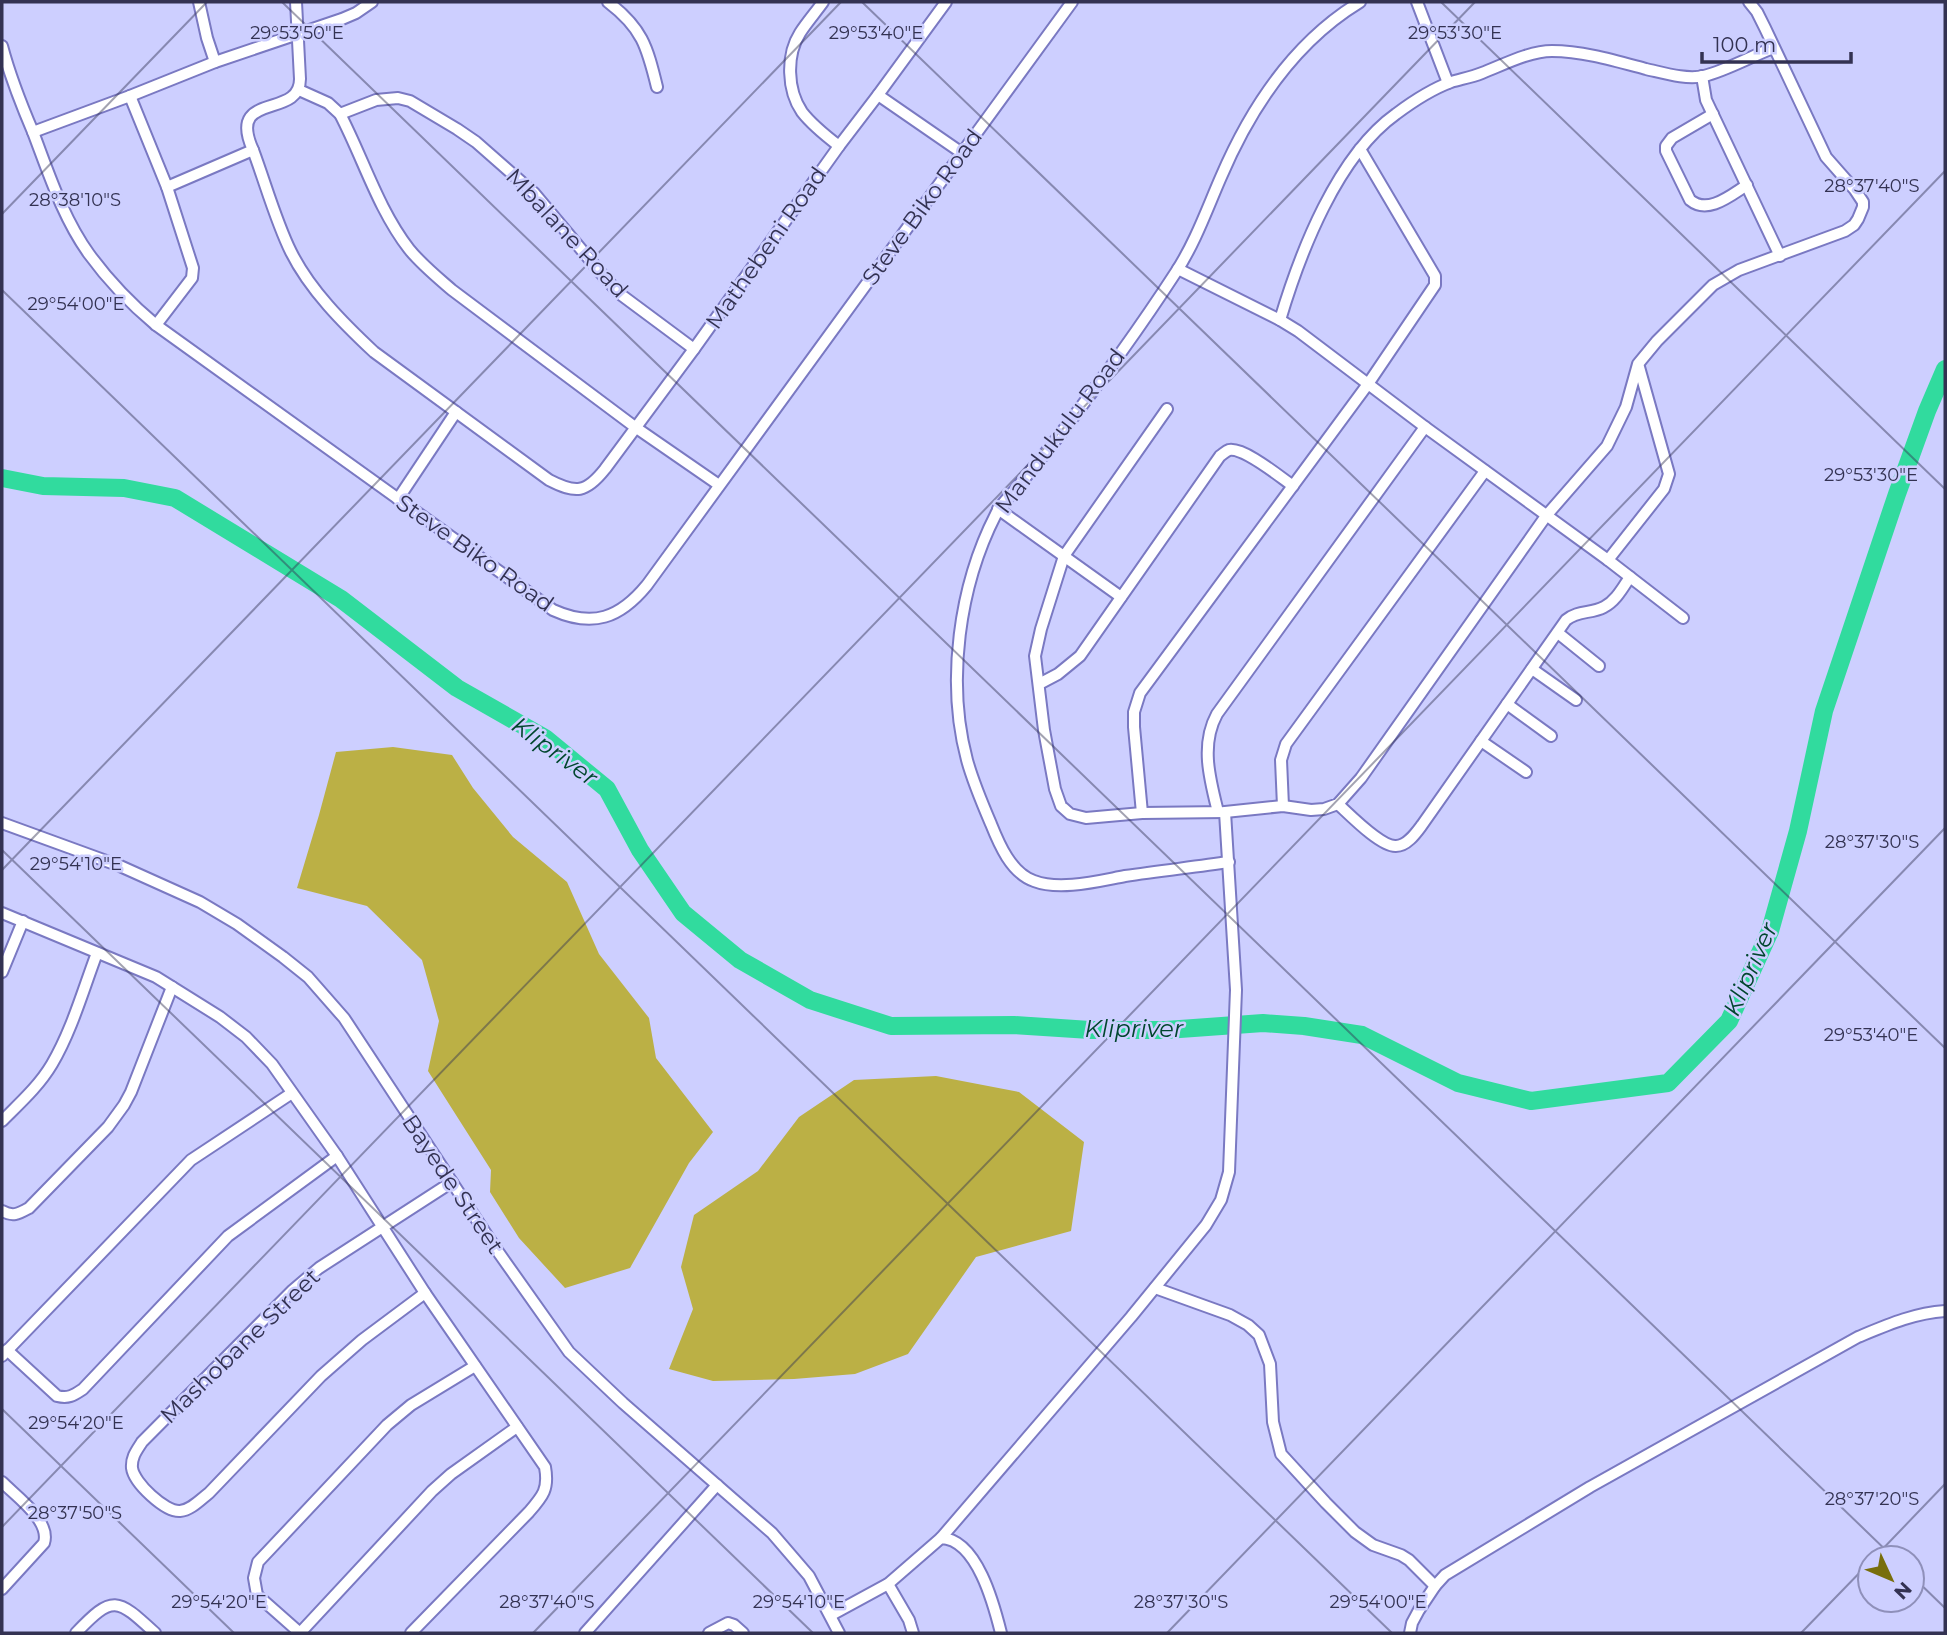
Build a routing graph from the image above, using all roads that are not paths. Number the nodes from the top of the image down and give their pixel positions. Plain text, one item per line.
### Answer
1 (199, 2) edge
2 (296, 2) edge
3 (372, 2) edge
4 (608, 2) edge
5 (823, 2) edge
6 (946, 2) edge
7 (1072, 2) edge
8 (1360, 2) edge
9 (1417, 2) edge
10 (1749, 2) edge
11 (298, 33) junction
12 (2, 46) edge
13 (1773, 48) junction
14 (215, 62) junction
15 (1702, 76) junction
16 (1448, 83) junction
17 (657, 86) dead end
18 (299, 90) junction
19 (878, 95) junction
20 (130, 96) junction
21 (340, 114) junction
22 (1713, 114) junction
23 (33, 132) junction
24 (839, 146) junction
25 (1360, 149) junction
26 (253, 150) junction
27 (962, 153) junction
28 (1747, 185) junction
29 (167, 187) junction
30 (1780, 256) junction
31 (1178, 269) junction
32 (1280, 320) junction
33 (156, 324) junction
34 (694, 349) junction
35 (1638, 364) junction
36 (1368, 384) junction
37 (1167, 409) dead end
38 (456, 412) junction
39 (635, 427) junction
40 (1425, 427) junction
41 (1485, 471) junction
42 (719, 485) junction
43 (1293, 486) junction
44 (398, 499) junction
45 (998, 509) junction
46 (1546, 516) junction
47 (1064, 556) junction
48 (1608, 560) junction
49 (1630, 577) junction
50 (1121, 597) junction
51 (1683, 618) dead end
52 (1558, 633) junction
53 (1599, 666) dead end
54 (1532, 669) junction
55 (1039, 684) junction
56 (1576, 700) dead end
57 (1507, 704) junction
58 (1551, 736) dead end
59 (1481, 741) junction
60 (1526, 772) dead end
61 (1338, 804) junction
62 (1283, 806) junction
63 (1222, 812) junction
64 (1142, 813) junction
65 (2, 822) edge
66 (1229, 862) junction
67 (2, 913) edge
68 (23, 921) junction
69 (97, 953) junction
70 (2, 972) edge
71 (172, 986) junction
72 (292, 1093) junction
73 (2, 1121) edge
74 (337, 1156) junction
75 (452, 1182) junction
76 (2, 1211) edge
77 (382, 1226) junction
78 (1155, 1288) junction
79 (425, 1293) junction
80 (1945, 1311) edge
81 (4, 1353) edge
82 (475, 1366) junction
83 (517, 1427) junction
84 (2, 1482) edge
85 (717, 1485) junction
86 (940, 1538) junction
87 (888, 1584) junction
88 (1435, 1586) junction
89 (2, 1589) edge
90 (831, 1615) junction
91 (76, 1633) edge
92 (155, 1633) edge
93 (411, 1633) edge
94 (585, 1633) edge
95 (709, 1633) edge
96 (743, 1633) edge
97 (839, 1633) edge
98 (912, 1633) edge
99 (1001, 1633) edge
100 (1410, 1633) edge

1 - 14 street
2 - 11 street
3 - 11 street
4 - 17 street
5 - 24 street
6 - 19 street, Mathebeni Road
7 - 27 street, Steve Biko Road
8 - 31 street, Mandukulu Road
9 - 16 street
10 - 13 street
11 - 14 street
11 - 18 street
12 - 23 street, Steve Biko Road
13 - 15 street
13 - 30 street
14 - 20 street
15 - 16 street
15 - 22 street
16 - 25 street
18 - 21 street
18 - 26 street
19 - 24 street, Mathebeni Road
19 - 27 street
20 - 23 street
20 - 29 street
21 - 34 street, Mbalane Road
21 - 39 street
22 - 28 street
22 - 28 street
23 - 33 street, Steve Biko Road
24 - 34 street, Mathebeni Road
25 - 32 street
25 - 36 street
26 - 29 street
26 - 38 street
27 - 42 street, Steve Biko Road
28 - 30 street
29 - 33 street
30 - 35 street
31 - 32 street
31 - 45 street, Mandukulu Road
32 - 36 street
33 - 44 street, Steve Biko Road
34 - 39 street, Mathebeni Road
35 - 46 street
35 - 48 street
36 - 40 street
36 - 43 street
37 - 47 street
38 - 39 street, Mathebeni Road
38 - 44 street
39 - 42 street
40 - 41 street
40 - 63 street
41 - 46 street
41 - 62 street
42 - 44 street, Steve Biko Road
43 - 50 street
43 - 64 street
45 - 47 street
45 - 66 street, Mandukulu Road
46 - 48 street
46 - 61 street
47 - 50 street
47 - 55 street
48 - 49 street
49 - 51 street
49 - 52 street
50 - 55 street
52 - 53 street
52 - 54 street
54 - 56 street
54 - 57 street
55 - 64 street
57 - 58 street
57 - 59 street
59 - 60 street
59 - 61 street
61 - 62 street
62 - 63 street
63 - 64 street
63 - 66 street
65 - 75 street, Bayede Street
66 - 78 street
67 - 68 street
68 - 69 street
68 - 70 street
69 - 71 street
69 - 73 street
71 - 72 street
71 - 76 street
72 - 74 street
72 - 81 street
74 - 77 street
74 - 81 street
75 - 77 street, Mashobane Street
75 - 85 street, Bayede Street
77 - 79 street
77 - 79 street, Mashobane Street
78 - 86 street
78 - 88 street
79 - 82 street
80 - 88 street
82 - 83 street
82 - 83 street
83 - 93 street
84 - 89 street
85 - 90 street, Bayede Street
85 - 94 street
86 - 87 street
86 - 99 street
87 - 90 street
87 - 98 street
88 - 100 street
90 - 97 street, Bayede Street
91 - 92 street
95 - 96 street

